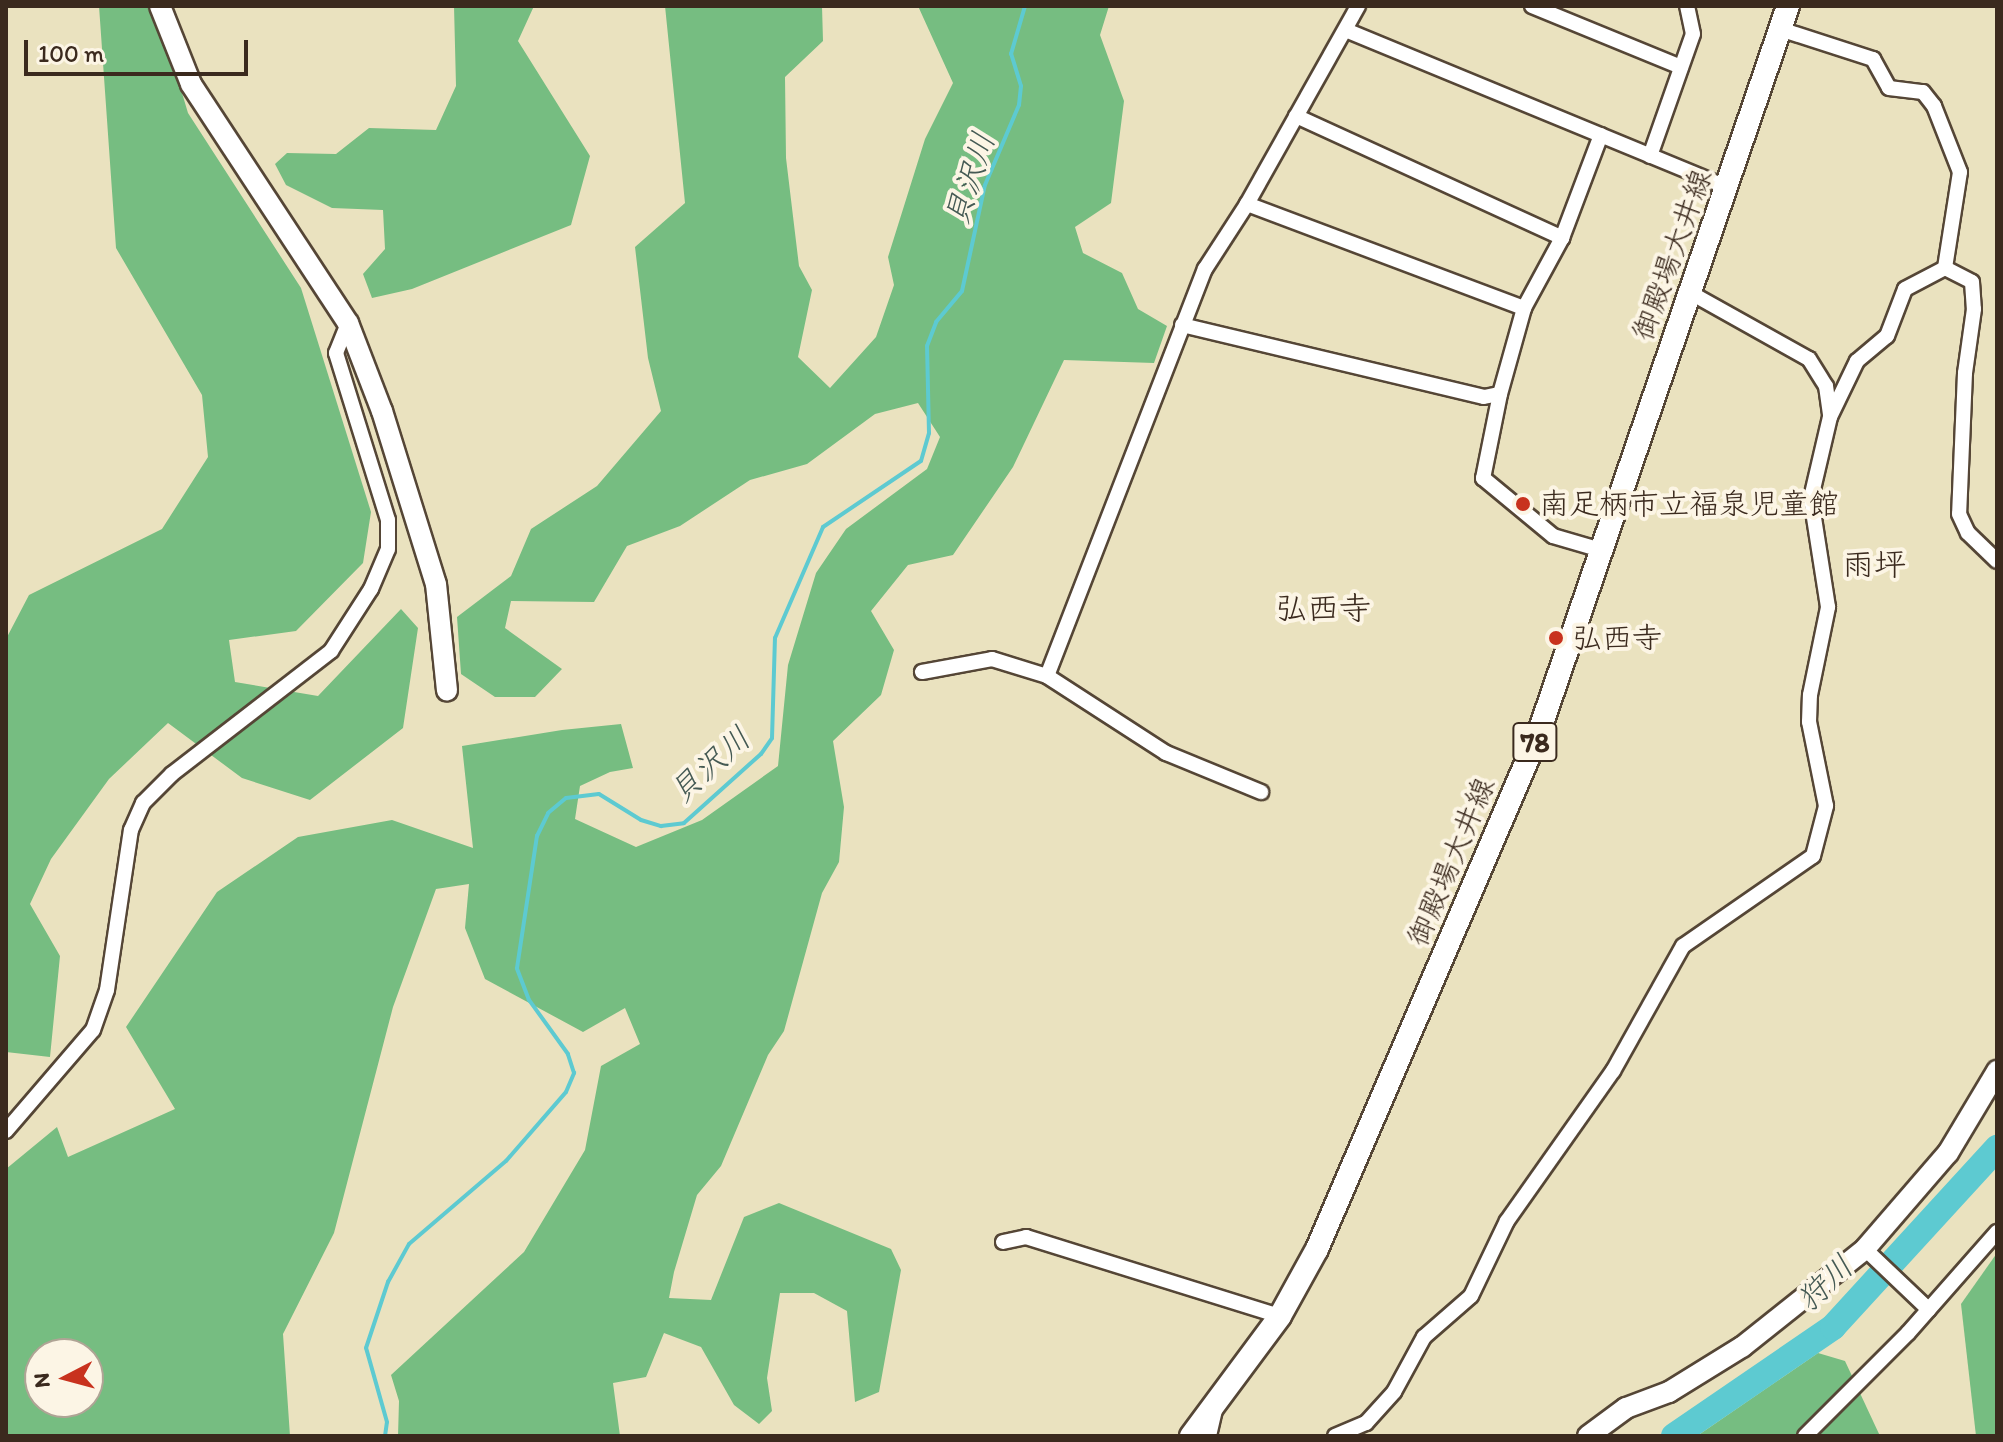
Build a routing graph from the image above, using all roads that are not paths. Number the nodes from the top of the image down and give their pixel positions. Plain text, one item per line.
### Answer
1 (160, 6) edge
2 (1358, 6) edge
3 (1532, 6) edge
4 (1687, 6) edge
5 (1788, 6) edge
6 (1780, 29) junction
7 (1348, 31) junction
8 (1681, 67) junction
9 (1296, 116) junction
10 (1601, 135) junction
11 (1650, 156) junction
12 (1728, 188) junction
13 (1247, 204) junction
14 (1562, 238) junction
15 (1945, 268) junction
16 (1689, 292) junction
17 (1524, 308) junction
18 (348, 323) junction
19 (1182, 325) junction
20 (1500, 394) junction
21 (1830, 417) junction
22 (1601, 550) junction
23 (1997, 561) edge
24 (922, 672) dead end
25 (1047, 676) junction
26 (447, 690) dead end
27 (1261, 792) dead end
28 (1997, 1071) edge
29 (6, 1131) edge
30 (1997, 1232) edge
31 (1003, 1242) dead end
32 (1865, 1249) junction
33 (1929, 1310) junction
34 (1280, 1316) junction
35 (1217, 1402) junction
36 (1191, 1436) edge
37 (1209, 1436) edge
38 (1335, 1436) edge
39 (1588, 1436) edge
40 (1805, 1436) edge

1 - 18 street
2 - 7 street
3 - 8 street
4 - 8 street
5 - 6 main road, 御殿場大井線 / 78
6 - 12 main road, 御殿場大井線 / 78
6 - 15 street
7 - 9 street
7 - 10 street
8 - 11 street
9 - 13 street
9 - 14 street
10 - 11 street
10 - 14 street
11 - 12 street
12 - 16 main road, 御殿場大井線 / 78
13 - 17 street
13 - 19 street
14 - 17 street
15 - 21 street
15 - 23 street
16 - 21 street
16 - 22 main road, 御殿場大井線 / 78
17 - 20 street
18 - 26 street
18 - 29 street
19 - 20 street
19 - 25 street
20 - 22 street
21 - 38 street
22 - 34 main road, 御殿場大井線 / 78
24 - 25 street
25 - 27 street
28 - 32 street
30 - 33 street
31 - 34 street
32 - 33 street
32 - 39 street
33 - 40 street
34 - 35 main road, 御殿場大井線 / 78
35 - 36 main road, 御殿場大井線 / 78
35 - 37 street

